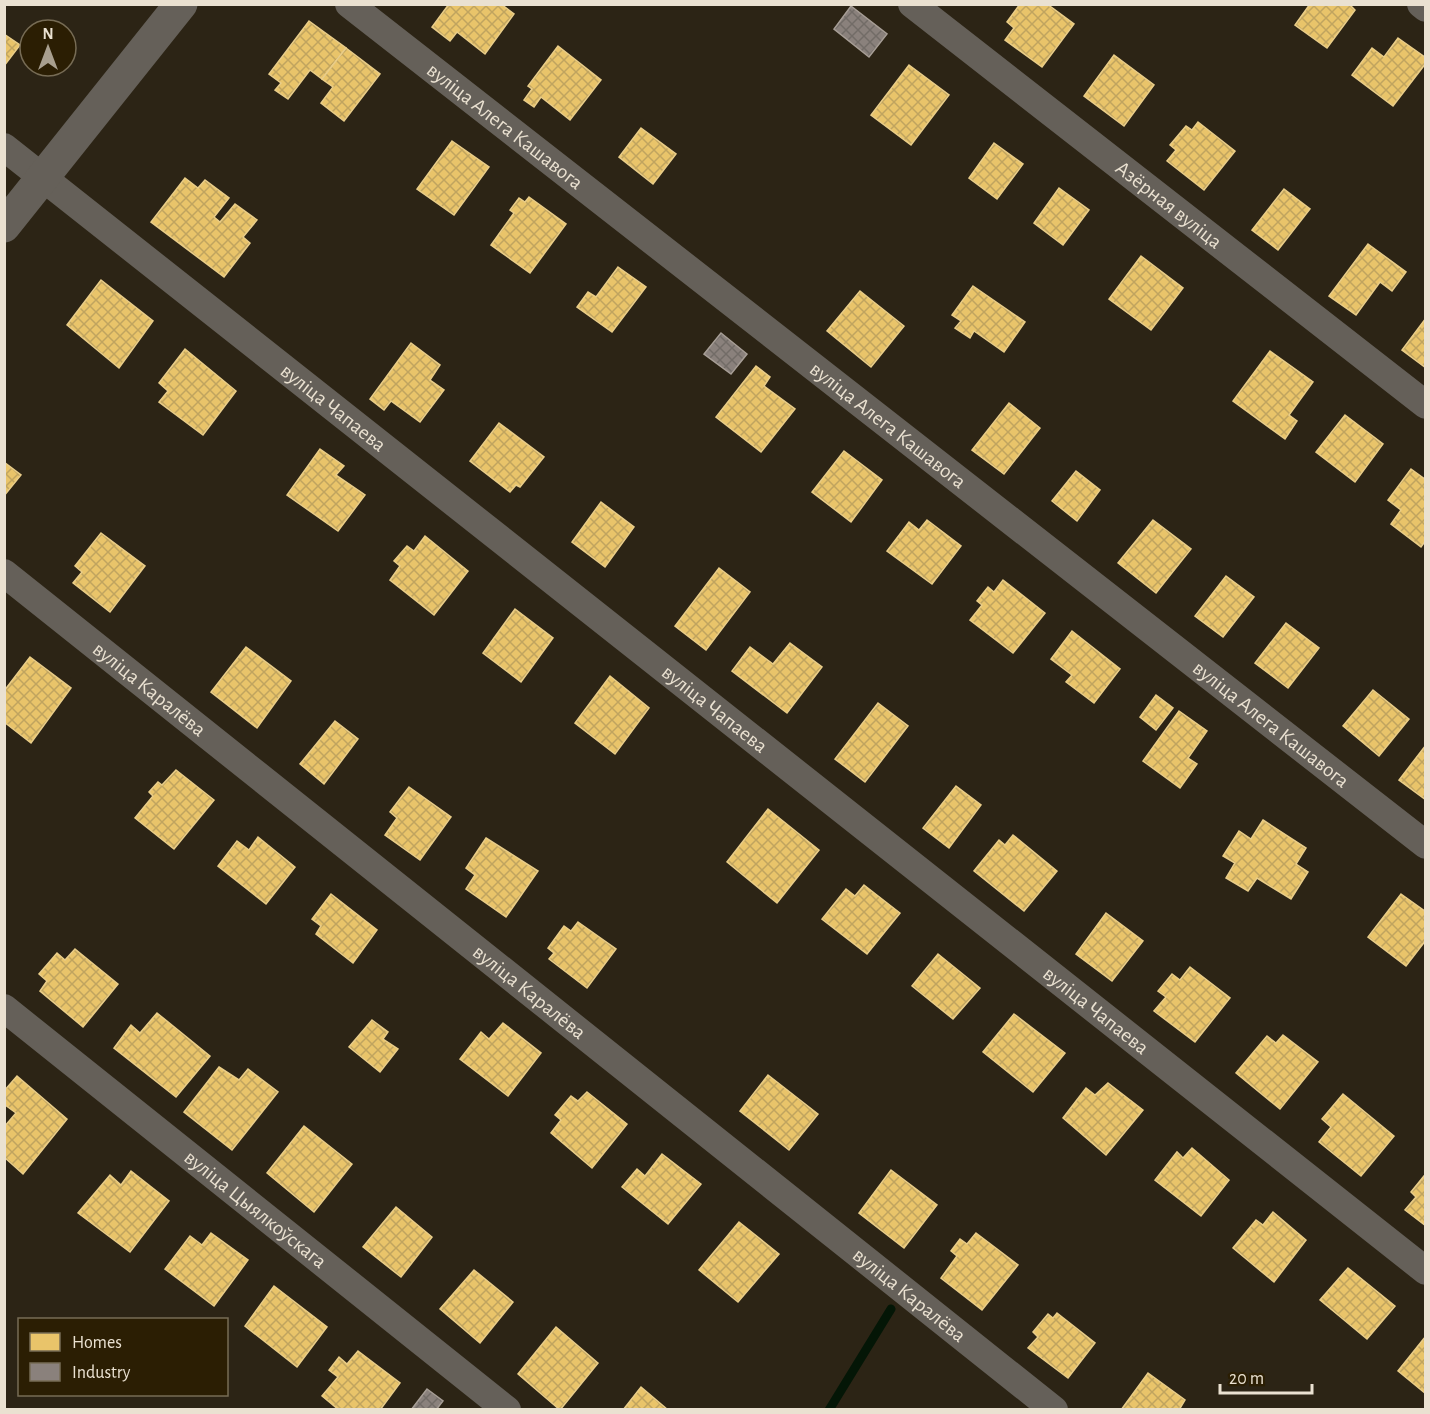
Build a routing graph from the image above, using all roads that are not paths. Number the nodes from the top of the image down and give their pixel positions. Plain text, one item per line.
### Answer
1 (180, 4) edge
2 (349, 4) edge
3 (912, 4) edge
4 (1421, 4) edge
5 (1425, 8) edge
6 (4, 147) edge
7 (43, 177) junction
8 (4, 226) edge
9 (1425, 405) edge
10 (4, 573) edge
11 (1425, 845) edge
12 (4, 1008) edge
13 (1425, 1271) edge
14 (507, 1410) edge
15 (1054, 1410) edge

1 - 7 street
2 - 11 street, вуліца Алега Кашавога
3 - 9 street, Азёрная вуліца
4 - 5 street
6 - 7 street, вуліца Чапаева
7 - 8 street
7 - 13 street, вуліца Чапаева
10 - 15 street, вуліца Каралёва
12 - 14 street, вуліца Цыялкоўскага

